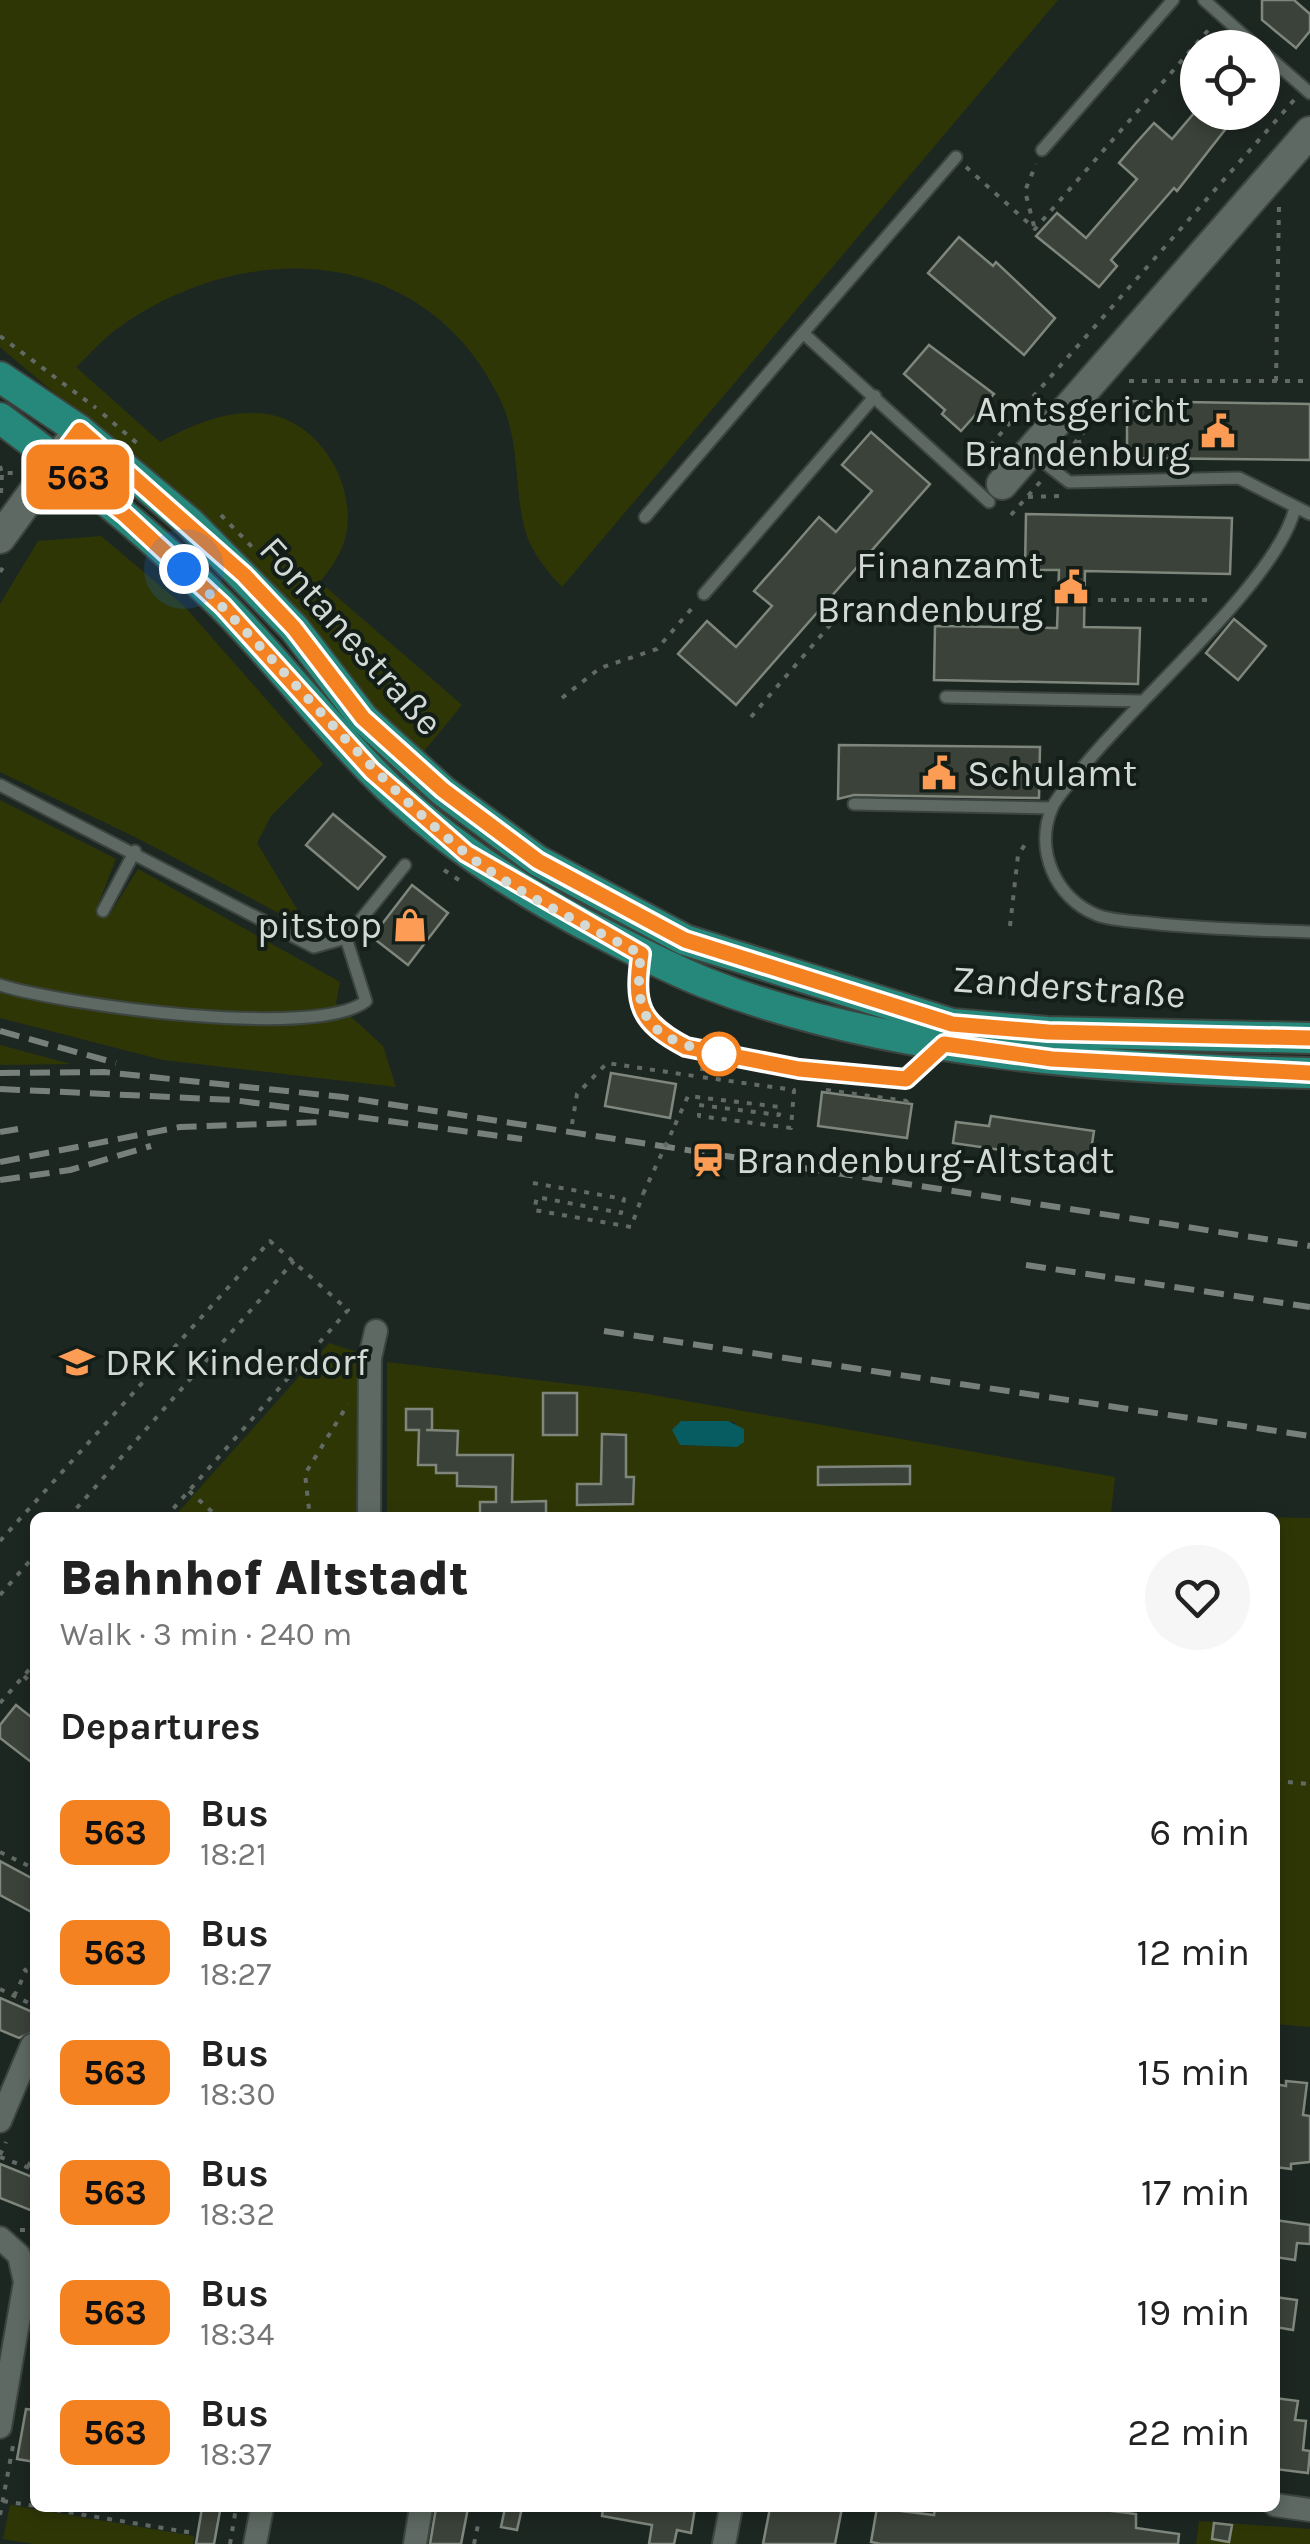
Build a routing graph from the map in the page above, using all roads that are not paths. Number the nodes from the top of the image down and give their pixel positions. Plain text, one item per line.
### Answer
1 (1173, 0) edge
2 (1204, 0) edge
3 (1238, 30) edge
4 (1280, 67) edge
5 (1307, 91) edge
6 (1310, 132) edge
7 (1042, 150) road end
8 (956, 157) road end
9 (803, 333) junction
10 (0, 377) edge
11 (875, 396) junction
12 (0, 418) edge
13 (80, 430) junction
14 (1031, 452) junction
15 (57, 461) junction
16 (1006, 494) joint
17 (1295, 508) junction
18 (1310, 514) edge
19 (645, 518) dead end
20 (0, 538) edge
21 (704, 594) road end
22 (946, 696) dead end
23 (1142, 701) junction
24 (0, 785) edge
25 (854, 804) dead end
26 (1052, 808) junction
27 (135, 851) junction
28 (405, 865) dead end
29 (104, 911) dead end
30 (1310, 932) edge
31 (346, 938) junction
32 (641, 954) junction
33 (770, 970) joint
34 (0, 986) edge
35 (1310, 1038) edge
36 (944, 1044) junction
37 (1310, 1073) edge
38 (376, 1330) dead end
39 (369, 1512) edge
40 (30, 2050) edge
41 (0, 2121) edge
42 (0, 2238) edge
43 (0, 2428) edge
44 (1280, 2506) edge
45 (1310, 2510) edge
46 (261, 2512) edge
47 (420, 2512) edge
48 (729, 2512) edge
49 (256, 2544) edge
50 (415, 2544) edge
51 (724, 2544) edge

1 - 7 lane
2 - 3 lane
4 - 5 lane
6 - 14 street
8 - 9 lane
9 - 11 lane
9 - 19 lane
10 - 13 main road, Fontanestraße
11 - 16 lane
11 - 21 lane
12 - 15 main road, Fontanestraße
13 - 15 street
13 - 33 main road, Fontanestraße
14 - 16 street
14 - 17 lane
15 - 20 street
15 - 32 main road, Fontanestraße
17 - 18 lane
17 - 23 lane
22 - 23 lane
23 - 26 lane
24 - 27 lane
25 - 26 lane
26 - 30 lane
27 - 29 lane
27 - 31 lane
28 - 31 lane
31 - 34 lane
32 - 36 main road, Zanderstraße
32 - 36 lane
33 - 35 main road, Zanderstraße
36 - 37 main road, Zanderstraße
38 - 39 street
40 - 41 street
42 - 43 street
44 - 45 street
46 - 49 street
47 - 50 street
48 - 51 street

